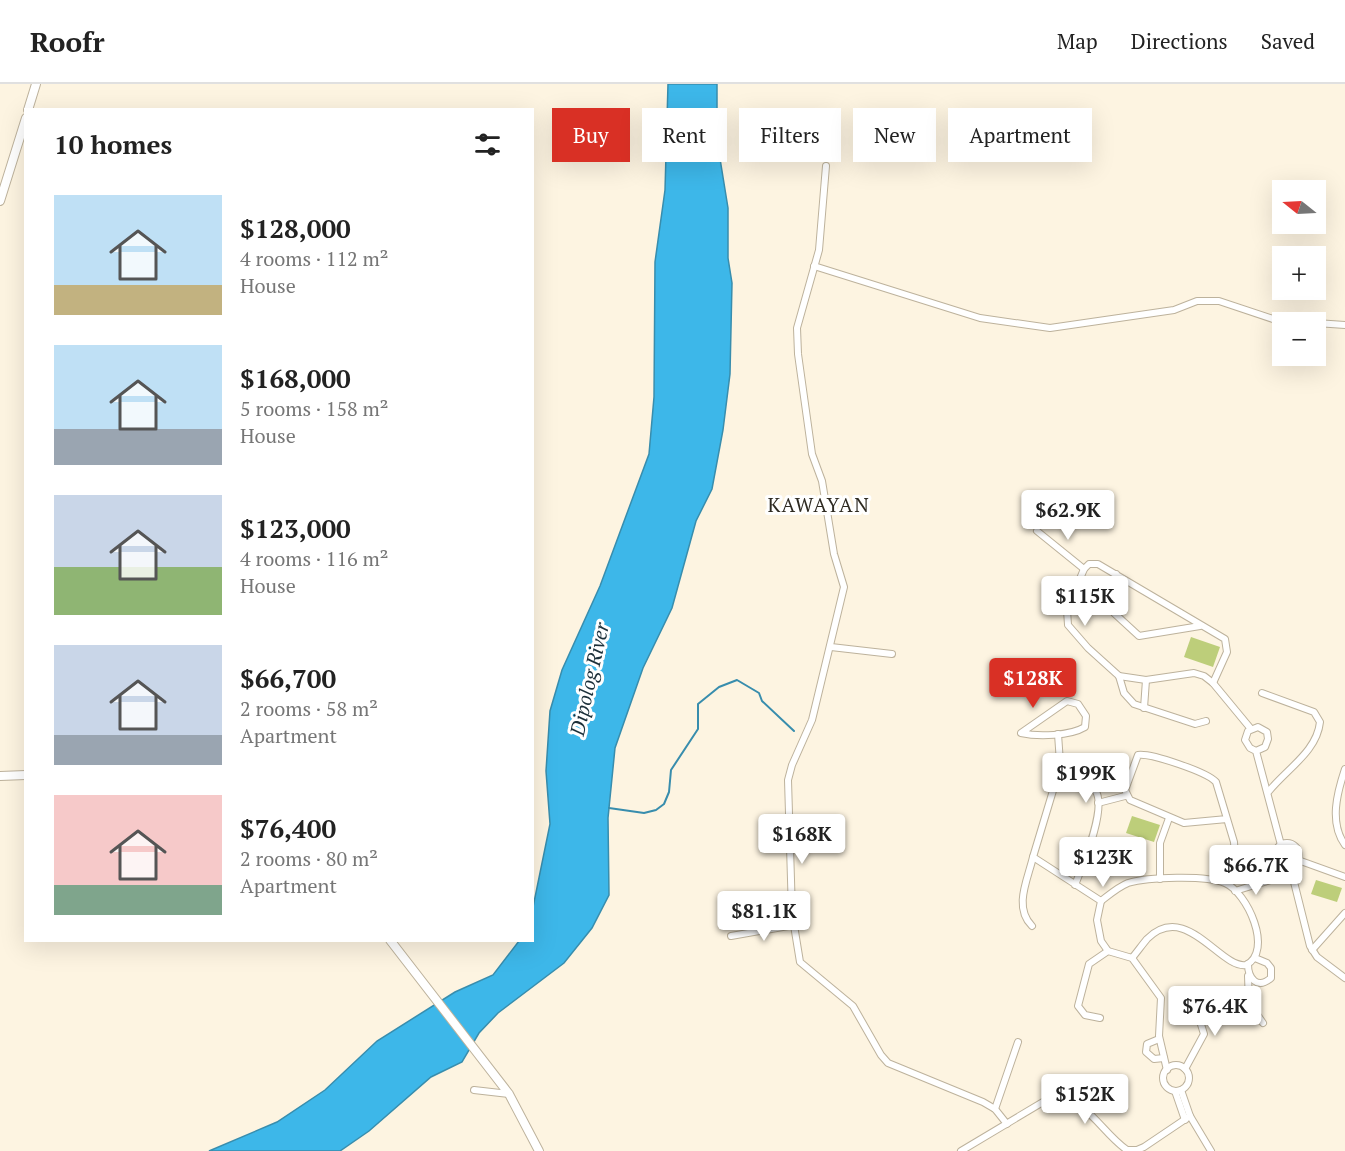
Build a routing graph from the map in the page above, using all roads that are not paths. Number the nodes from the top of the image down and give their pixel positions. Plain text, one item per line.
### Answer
1 (36, 84) edge
2 (32, 108) edge
3 (24, 124) edge
4 (826, 165) dead end
5 (0, 201) edge
6 (814, 266) junction
7 (1272, 319) edge
8 (1326, 324) edge
9 (1345, 326) edge
10 (1037, 531) dead end
11 (1084, 569) junction
12 (1116, 574) junction
13 (1200, 626) junction
14 (831, 647) junction
15 (892, 654) dead end
16 (1119, 676) junction
17 (1146, 680) junction
18 (1213, 683) junction
19 (1262, 693) dead end
20 (1144, 708) junction
21 (1206, 721) dead end
22 (1251, 729) junction
23 (1058, 734) junction
24 (1256, 751) junction
25 (1344, 774) edge
26 (24, 775) edge
27 (0, 776) edge
28 (1060, 777) junction
29 (1269, 791) junction
30 (1125, 796) junction
31 (1098, 803) junction
32 (1169, 818) junction
33 (1227, 819) junction
34 (1344, 841) edge
35 (1281, 845) junction
36 (1033, 857) junction
37 (1298, 860) junction
38 (1290, 870) junction
39 (1345, 877) edge
40 (1160, 879) junction
41 (1226, 883) junction
42 (1074, 885) junction
43 (1235, 891) junction
44 (1101, 901) junction
45 (1345, 913) edge
46 (794, 925) junction
47 (1032, 926) dead end
48 (731, 936) dead end
49 (392, 942) edge
50 (1312, 950) junction
51 (1107, 951) junction
52 (1132, 958) junction
53 (1255, 958) junction
54 (1248, 964) junction
55 (1248, 976) junction
56 (1345, 978) edge
57 (1194, 1002) dead end
58 (1100, 1018) dead end
59 (1263, 1023) dead end
60 (1159, 1038) junction
61 (1018, 1042) dead end
62 (1164, 1058) junction
63 (1185, 1069) junction
64 (1167, 1070) junction
65 (474, 1090) dead end
66 (1178, 1090) junction
67 (509, 1094) junction
68 (995, 1109) junction
69 (1187, 1118) junction
70 (1007, 1124) junction
71 (539, 1151) edge
72 (961, 1151) edge
73 (1211, 1151) edge

1 - 2 main road
3 - 5 main road
4 - 6 street
6 - 7 street
6 - 14 street
8 - 9 street
10 - 11 street
11 - 12 street
11 - 16 street
12 - 13 street
12 - 13 street
13 - 18 street
14 - 15 street
14 - 46 street
16 - 17 street
16 - 20 street
17 - 18 street
17 - 20 street
18 - 22 street
19 - 29 street
20 - 21 street
22 - 24 street
22 - 24 street
23 - 23 street
23 - 28 street
24 - 29 street
25 - 34 street
26 - 27 main road
28 - 31 street
28 - 36 street
29 - 35 street
30 - 31 street
30 - 32 street
30 - 33 street
31 - 42 street
32 - 33 street
32 - 40 street
33 - 41 street
35 - 37 street
35 - 38 street
36 - 42 street
36 - 47 street
37 - 38 street
37 - 39 street
38 - 43 street
38 - 50 street
40 - 41 street
40 - 44 street
41 - 43 street
42 - 44 street
43 - 53 street
44 - 51 street
45 - 50 street
46 - 48 street
46 - 68 street
49 - 67 main road
50 - 56 street
51 - 52 street
51 - 58 street
52 - 54 street
52 - 60 street
53 - 54 street
53 - 55 street
54 - 55 street
55 - 59 street
57 - 63 street
60 - 62 street
60 - 62 street
61 - 68 street
62 - 64 street
63 - 64 street
63 - 66 street
64 - 66 street
65 - 67 street
66 - 69 street
67 - 71 main road
68 - 70 street
69 - 70 street
69 - 73 street
70 - 72 street

